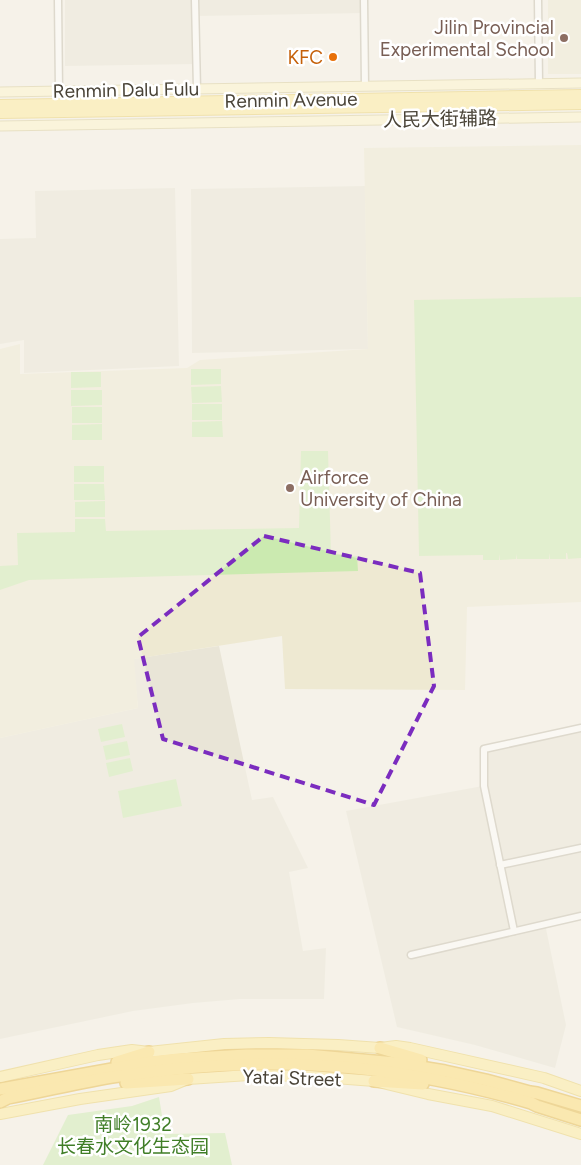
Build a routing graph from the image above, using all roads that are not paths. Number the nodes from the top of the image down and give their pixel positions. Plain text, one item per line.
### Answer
1 (58, 0) edge
2 (196, 0) edge
3 (364, 0) edge
4 (538, 0) edge
5 (581, 83) edge
6 (539, 84) junction
7 (365, 86) junction
8 (197, 89) junction
9 (59, 91) junction
10 (0, 92) edge
11 (581, 95) edge
12 (581, 104) edge
13 (0, 105) edge
14 (0, 114) edge
15 (581, 117) edge
16 (0, 126) edge
17 (581, 728) edge
18 (581, 848) edge
19 (500, 865) junction
20 (581, 916) edge
21 (514, 931) junction
22 (410, 955) dead end
23 (380, 1048) junction
24 (149, 1052) junction
25 (0, 1077) edge
26 (188, 1079) junction
27 (374, 1081) junction
28 (0, 1088) edge
29 (581, 1091) edge
30 (537, 1093) junction
31 (0, 1102) edge
32 (537, 1106) junction
33 (581, 1106) edge
34 (0, 1114) edge
35 (581, 1120) edge
36 (581, 1134) edge

1 - 9 street
2 - 8 street
3 - 7 street
4 - 6 street
5 - 6 main road, Renmin Dalu Fulu
6 - 7 main road, Renmin Dalu Fulu
7 - 8 main road, Renmin Dalu Fulu
8 - 9 main road, Renmin Dalu Fulu
9 - 10 main road, Renmin Dalu Fulu
11 - 13 main road, Renmin Avenue
12 - 14 main road, Renmin Avenue
15 - 16 main road, 人民大街辅路
17 - 19 street
18 - 19 street
19 - 21 street
20 - 21 street
21 - 22 street
23 - 24 main road, Yatai Street
23 - 29 main road, Yatai Street
23 - 30 highway
24 - 25 main road, Yatai Street
24 - 28 highway
26 - 27 main road, Yatai Street
26 - 31 highway
26 - 34 main road, Yatai Street
27 - 32 highway
27 - 36 main road, Yatai Street
28 - 30 highway
30 - 33 highway
31 - 32 highway
32 - 35 highway

